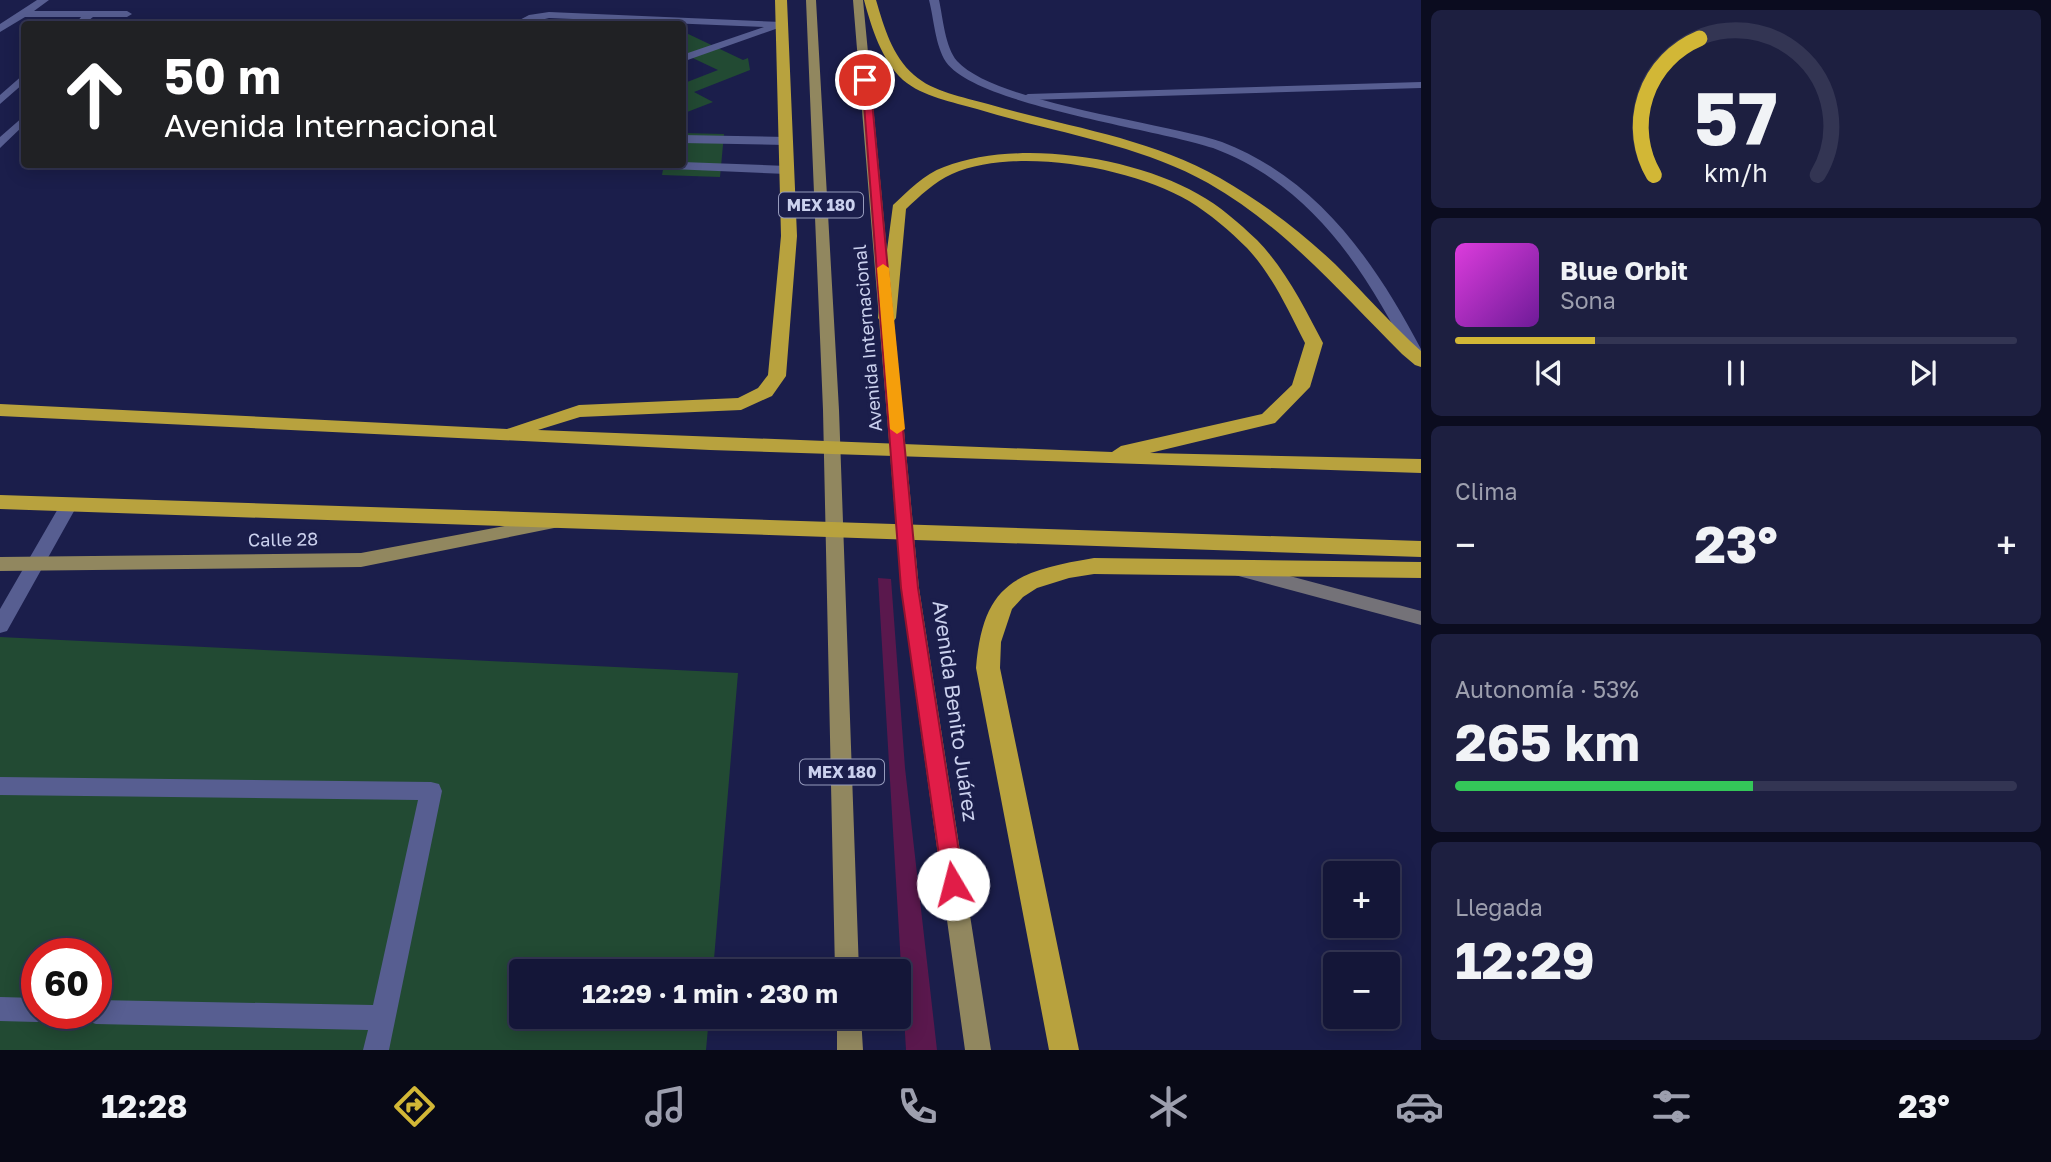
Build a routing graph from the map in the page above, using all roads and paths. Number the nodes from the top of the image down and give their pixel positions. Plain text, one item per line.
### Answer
1 (44, 0) edge
2 (781, 0) edge
3 (811, 0) edge
4 (858, 0) edge
5 (870, 0) edge
6 (934, 0) edge
7 (23, 14) junction
8 (90, 14) junction
9 (82, 21) edge
10 (120, 21) edge
11 (524, 21) edge
12 (655, 21) edge
13 (686, 22) edge
14 (782, 25) junction
15 (0, 29) edge
16 (686, 58) edge
17 (21, 81) edge
18 (1421, 85) edge
19 (21, 96) edge
20 (1028, 97) junction
21 (3, 98) edge
22 (21, 122) edge
23 (686, 139) edge
24 (786, 142) junction
25 (0, 144) edge
26 (686, 166) edge
27 (786, 170) junction
28 (887, 318) junction
29 (1420, 361) edge
30 (0, 410) edge
31 (498, 436) junction
32 (1090, 460) junction
33 (1421, 466) edge
34 (0, 502) edge
35 (69, 504) junction
36 (563, 520) junction
37 (1421, 549) edge
38 (36, 563) junction
39 (0, 564) edge
40 (1234, 568) junction
41 (1421, 570) edge
42 (910, 588) joint
43 (1421, 618) edge
44 (0, 626) edge
45 (0, 786) edge
46 (847, 959) edge
47 (0, 1009) edge
48 (21, 1010) edge
49 (112, 1012) edge
50 (383, 1018) junction
51 (849, 1029) edge
52 (376, 1050) edge
53 (850, 1050) edge
54 (978, 1050) edge
55 (1065, 1050) edge

1 - 7 street
2 - 14 highway
3 - 46 main road, Avenida Internacional / MEX 180
4 - 28 main road, Avenida Internacional / MEX 180
5 - 29 highway
6 - 20 street
7 - 8 street
7 - 15 street
8 - 9 street
8 - 10 street
11 - 12 street
13 - 14 street
14 - 16 street
14 - 24 highway
17 - 21 street
18 - 20 street
19 - 21 street
20 - 29 street
22 - 25 street
23 - 24 street
24 - 27 highway
26 - 27 street
27 - 31 highway
28 - 32 highway
28 - 42 main road, Avenida Internacional / MEX 180
30 - 31 highway
31 - 32 highway
32 - 33 highway
34 - 35 highway
35 - 36 highway
35 - 38 street
36 - 37 highway
36 - 38 main road, Calle 28
38 - 39 main road, Calle 28
38 - 44 street
40 - 41 highway
40 - 43 main road
40 - 55 highway
42 - 54 main road, Avenida Benito Juárez / MEX 180
45 - 50 street
47 - 48 street
49 - 50 street
50 - 52 street
51 - 53 main road

